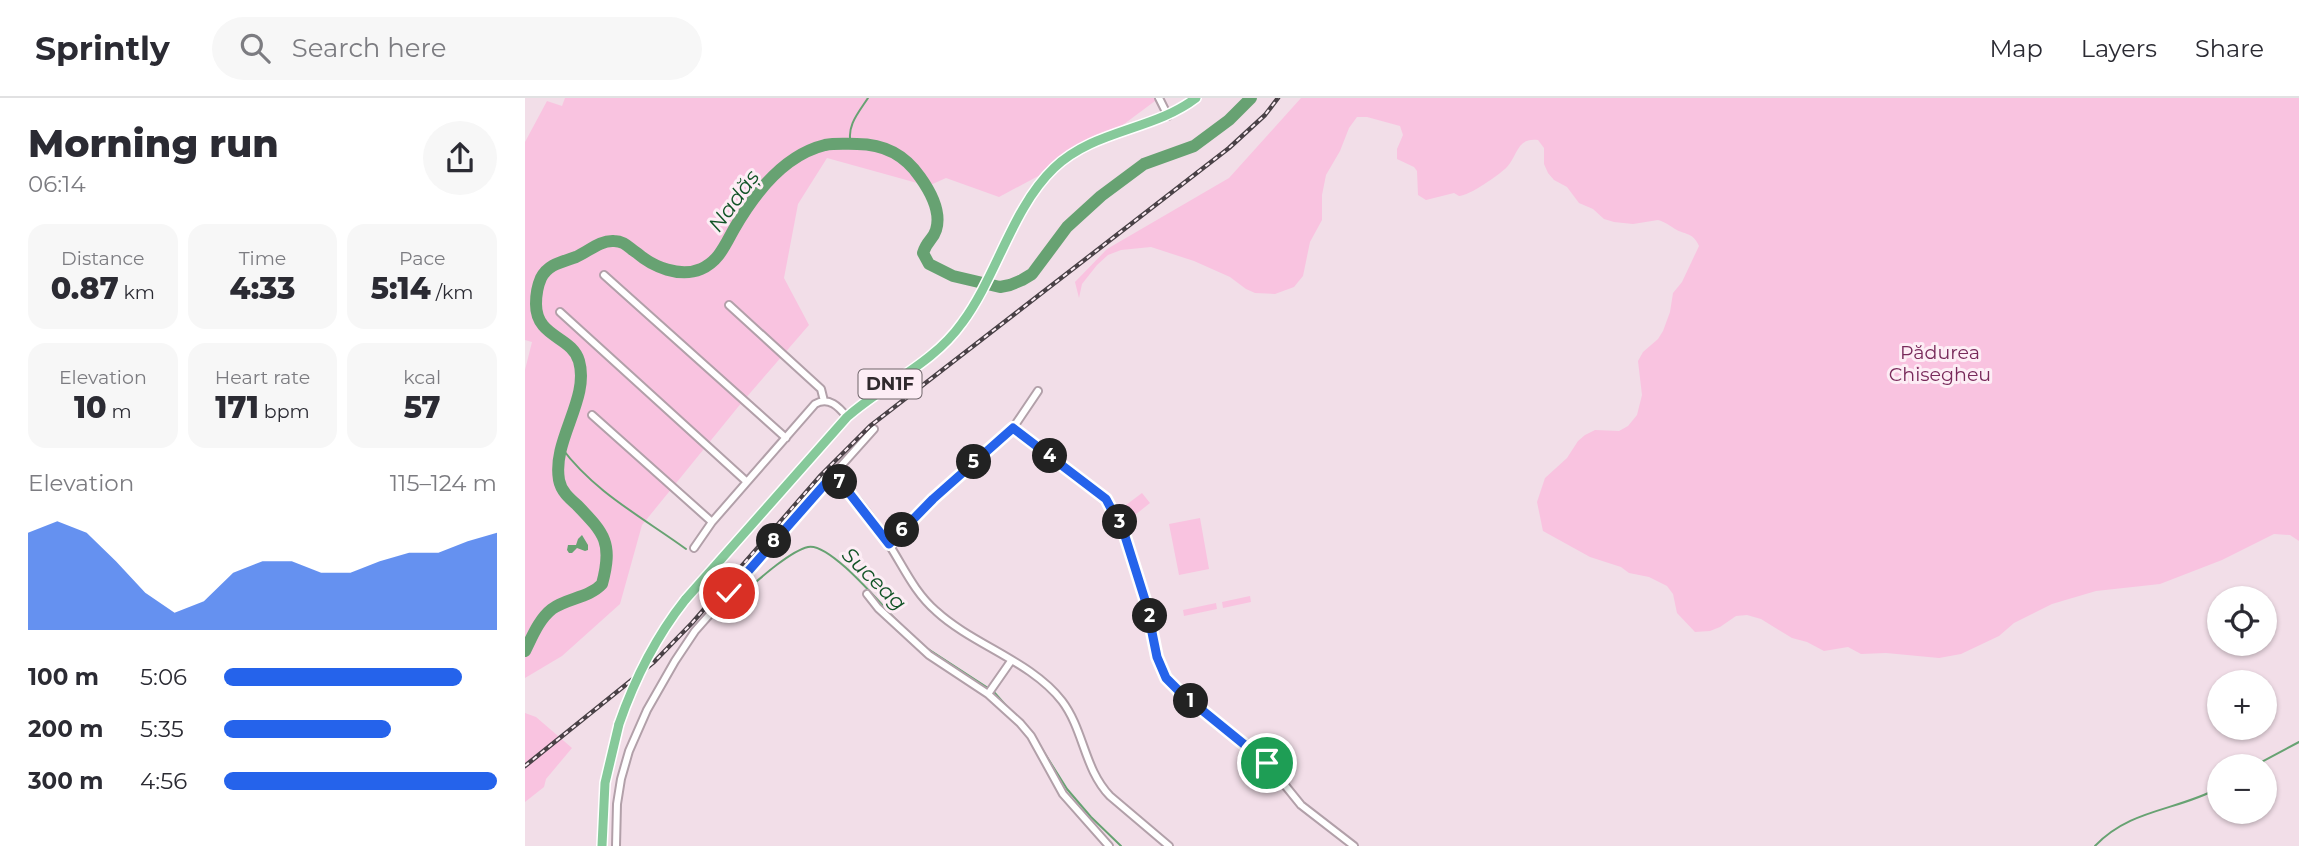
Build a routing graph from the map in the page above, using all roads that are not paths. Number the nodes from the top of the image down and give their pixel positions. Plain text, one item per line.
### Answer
1 (1159, 98) edge
2 (1196, 98) edge
3 (1168, 116) junction
4 (604, 275) dead end
5 (729, 305) dead end
6 (561, 312) dead end
7 (1038, 391) dead end
8 (824, 401) junction
9 (592, 415) dead end
10 (847, 417) junction
11 (1013, 428) junction
12 (874, 429) dead end
13 (786, 438) junction
14 (832, 476) junction
15 (747, 482) junction
16 (712, 522) junction
17 (889, 544) junction
18 (694, 548) dead end
19 (867, 594) dead end
20 (1010, 661) junction
21 (990, 691) junction
22 (601, 846) edge
23 (616, 846) edge
24 (1109, 846) edge
25 (1169, 846) edge
26 (1354, 846) edge

1 - 3 street
2 - 3 main road, DN1F
3 - 10 main road, DN1F
4 - 13 street
5 - 8 street
6 - 15 street
7 - 11 street
8 - 10 street
8 - 13 street
9 - 16 street
10 - 22 main road, DN1F, bridge
11 - 17 street
11 - 26 street
12 - 14 street
13 - 15 street
14 - 17 street
14 - 23 street
15 - 16 street
16 - 18 street
17 - 20 street
19 - 21 street
20 - 21 street
20 - 25 street
21 - 24 street

